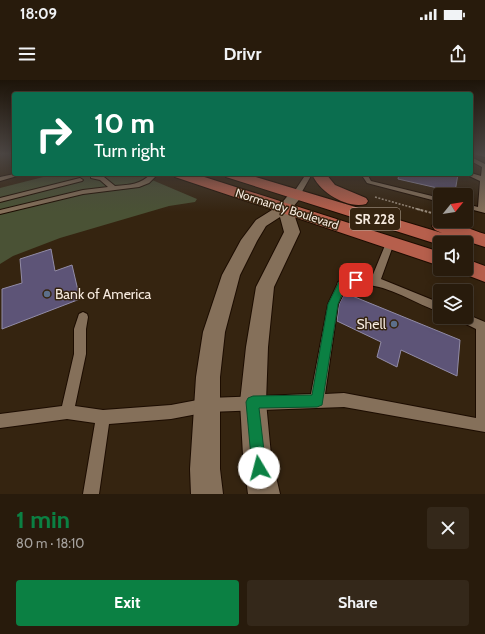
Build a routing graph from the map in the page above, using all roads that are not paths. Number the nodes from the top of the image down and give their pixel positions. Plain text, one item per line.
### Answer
1 (484, 173) edge
2 (13, 176) edge
3 (153, 176) edge
4 (188, 176) edge
5 (235, 176) edge
6 (308, 176) edge
7 (320, 176) edge
8 (365, 176) edge
9 (93, 177) dead end
10 (0, 179) edge
11 (80, 180) dead end
12 (113, 188) junction
13 (433, 198) edge
14 (0, 200) edge
15 (290, 201) junction
16 (473, 208) edge
17 (483, 210) edge
18 (0, 212) edge
19 (433, 237) edge
20 (485, 241) edge
21 (390, 242) junction
22 (473, 248) edge
23 (485, 252) edge
24 (433, 257) edge
25 (473, 270) edge
26 (485, 274) edge
27 (375, 281) junction
28 (433, 305) edge
29 (83, 317) dead end
30 (473, 322) edge
31 (317, 401) junction
32 (253, 402) junction
33 (208, 404) junction
34 (67, 412) junction
35 (103, 417) junction
36 (0, 421) edge
37 (91, 494) edge
38 (207, 494) edge
39 (264, 494) edge

1 - 17 lane
2 - 10 lane
3 - 12 lane
4 - 15 main road, Normandy Boulevard / SR 228
5 - 15 main road, Normandy Boulevard / SR 228
6 - 15 lane
7 - 20 main road
8 - 13 lane
9 - 12 lane
11 - 14 lane
12 - 18 lane
15 - 19 main road, Normandy Boulevard / SR 228
15 - 21 main road, Normandy Boulevard / SR 228
15 - 32 street
15 - 33 street
16 - 17 lane
21 - 24 main road, Normandy Boulevard / SR 228
21 - 27 lane
22 - 23 main road
25 - 26 main road
27 - 28 lane
27 - 31 lane
29 - 34 lane
30 - 31 lane
31 - 32 lane
32 - 33 lane
32 - 39 street
33 - 35 lane
33 - 38 street
34 - 35 lane
34 - 36 lane
35 - 37 lane

